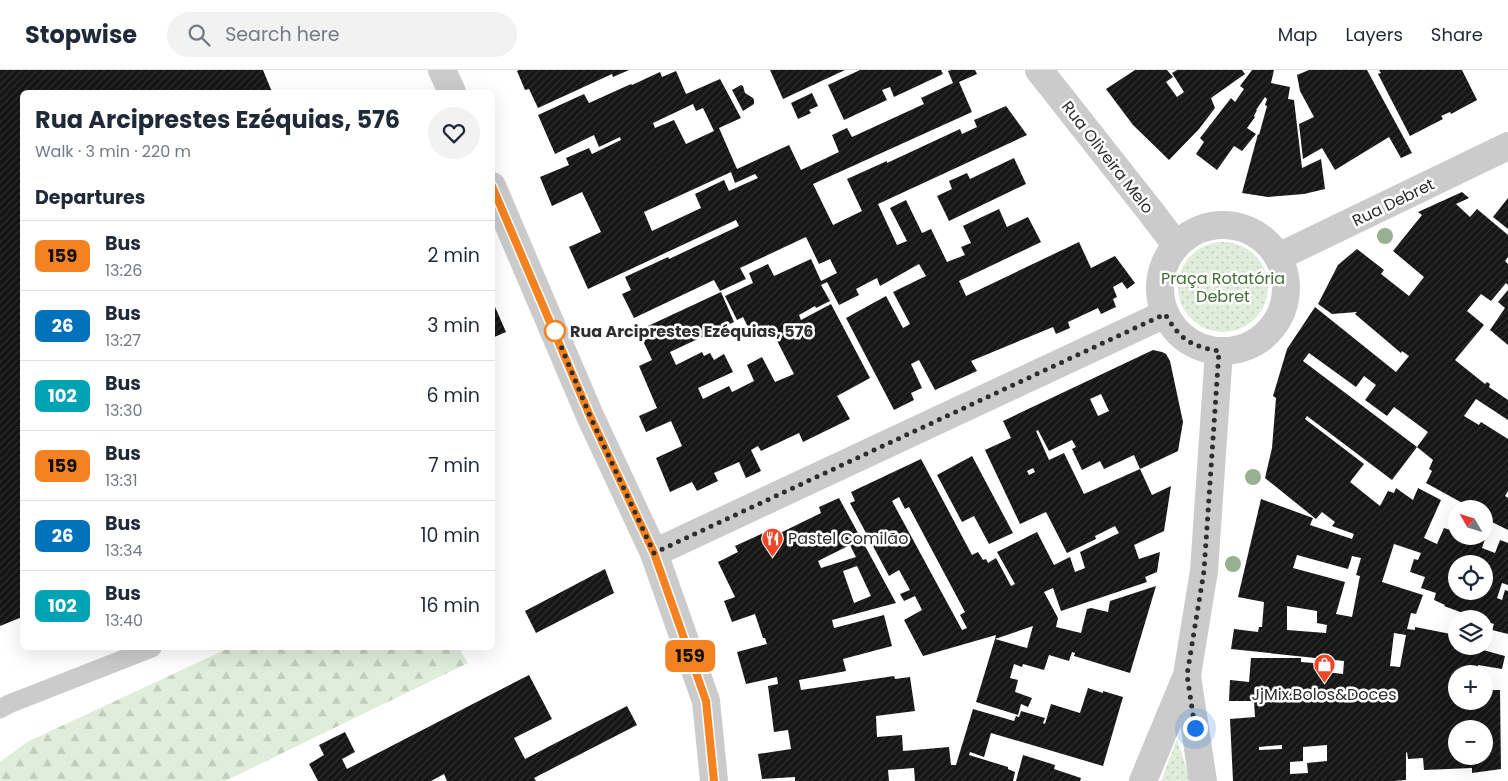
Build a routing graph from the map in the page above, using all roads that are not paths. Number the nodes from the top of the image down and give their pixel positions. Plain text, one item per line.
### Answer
1 (442, 70) edge
2 (1039, 70) edge
3 (451, 90) edge
4 (1508, 146) edge
5 (495, 193) edge
6 (1176, 245) junction
7 (1278, 258) junction
8 (1165, 314) junction
9 (1219, 351) junction
10 (654, 553) junction
11 (147, 650) edge
12 (1187, 675) junction
13 (0, 709) edge
14 (714, 781) edge
15 (1143, 781) edge
16 (1203, 781) edge

1 - 3 street
2 - 6 street, Rua Oliveira Melo
4 - 7 street, Rua Debret
5 - 10 street
6 - 7 street
6 - 8 street
7 - 9 street
8 - 9 street
8 - 10 street
9 - 12 street
10 - 14 street
11 - 13 lane
12 - 15 street
12 - 16 street

